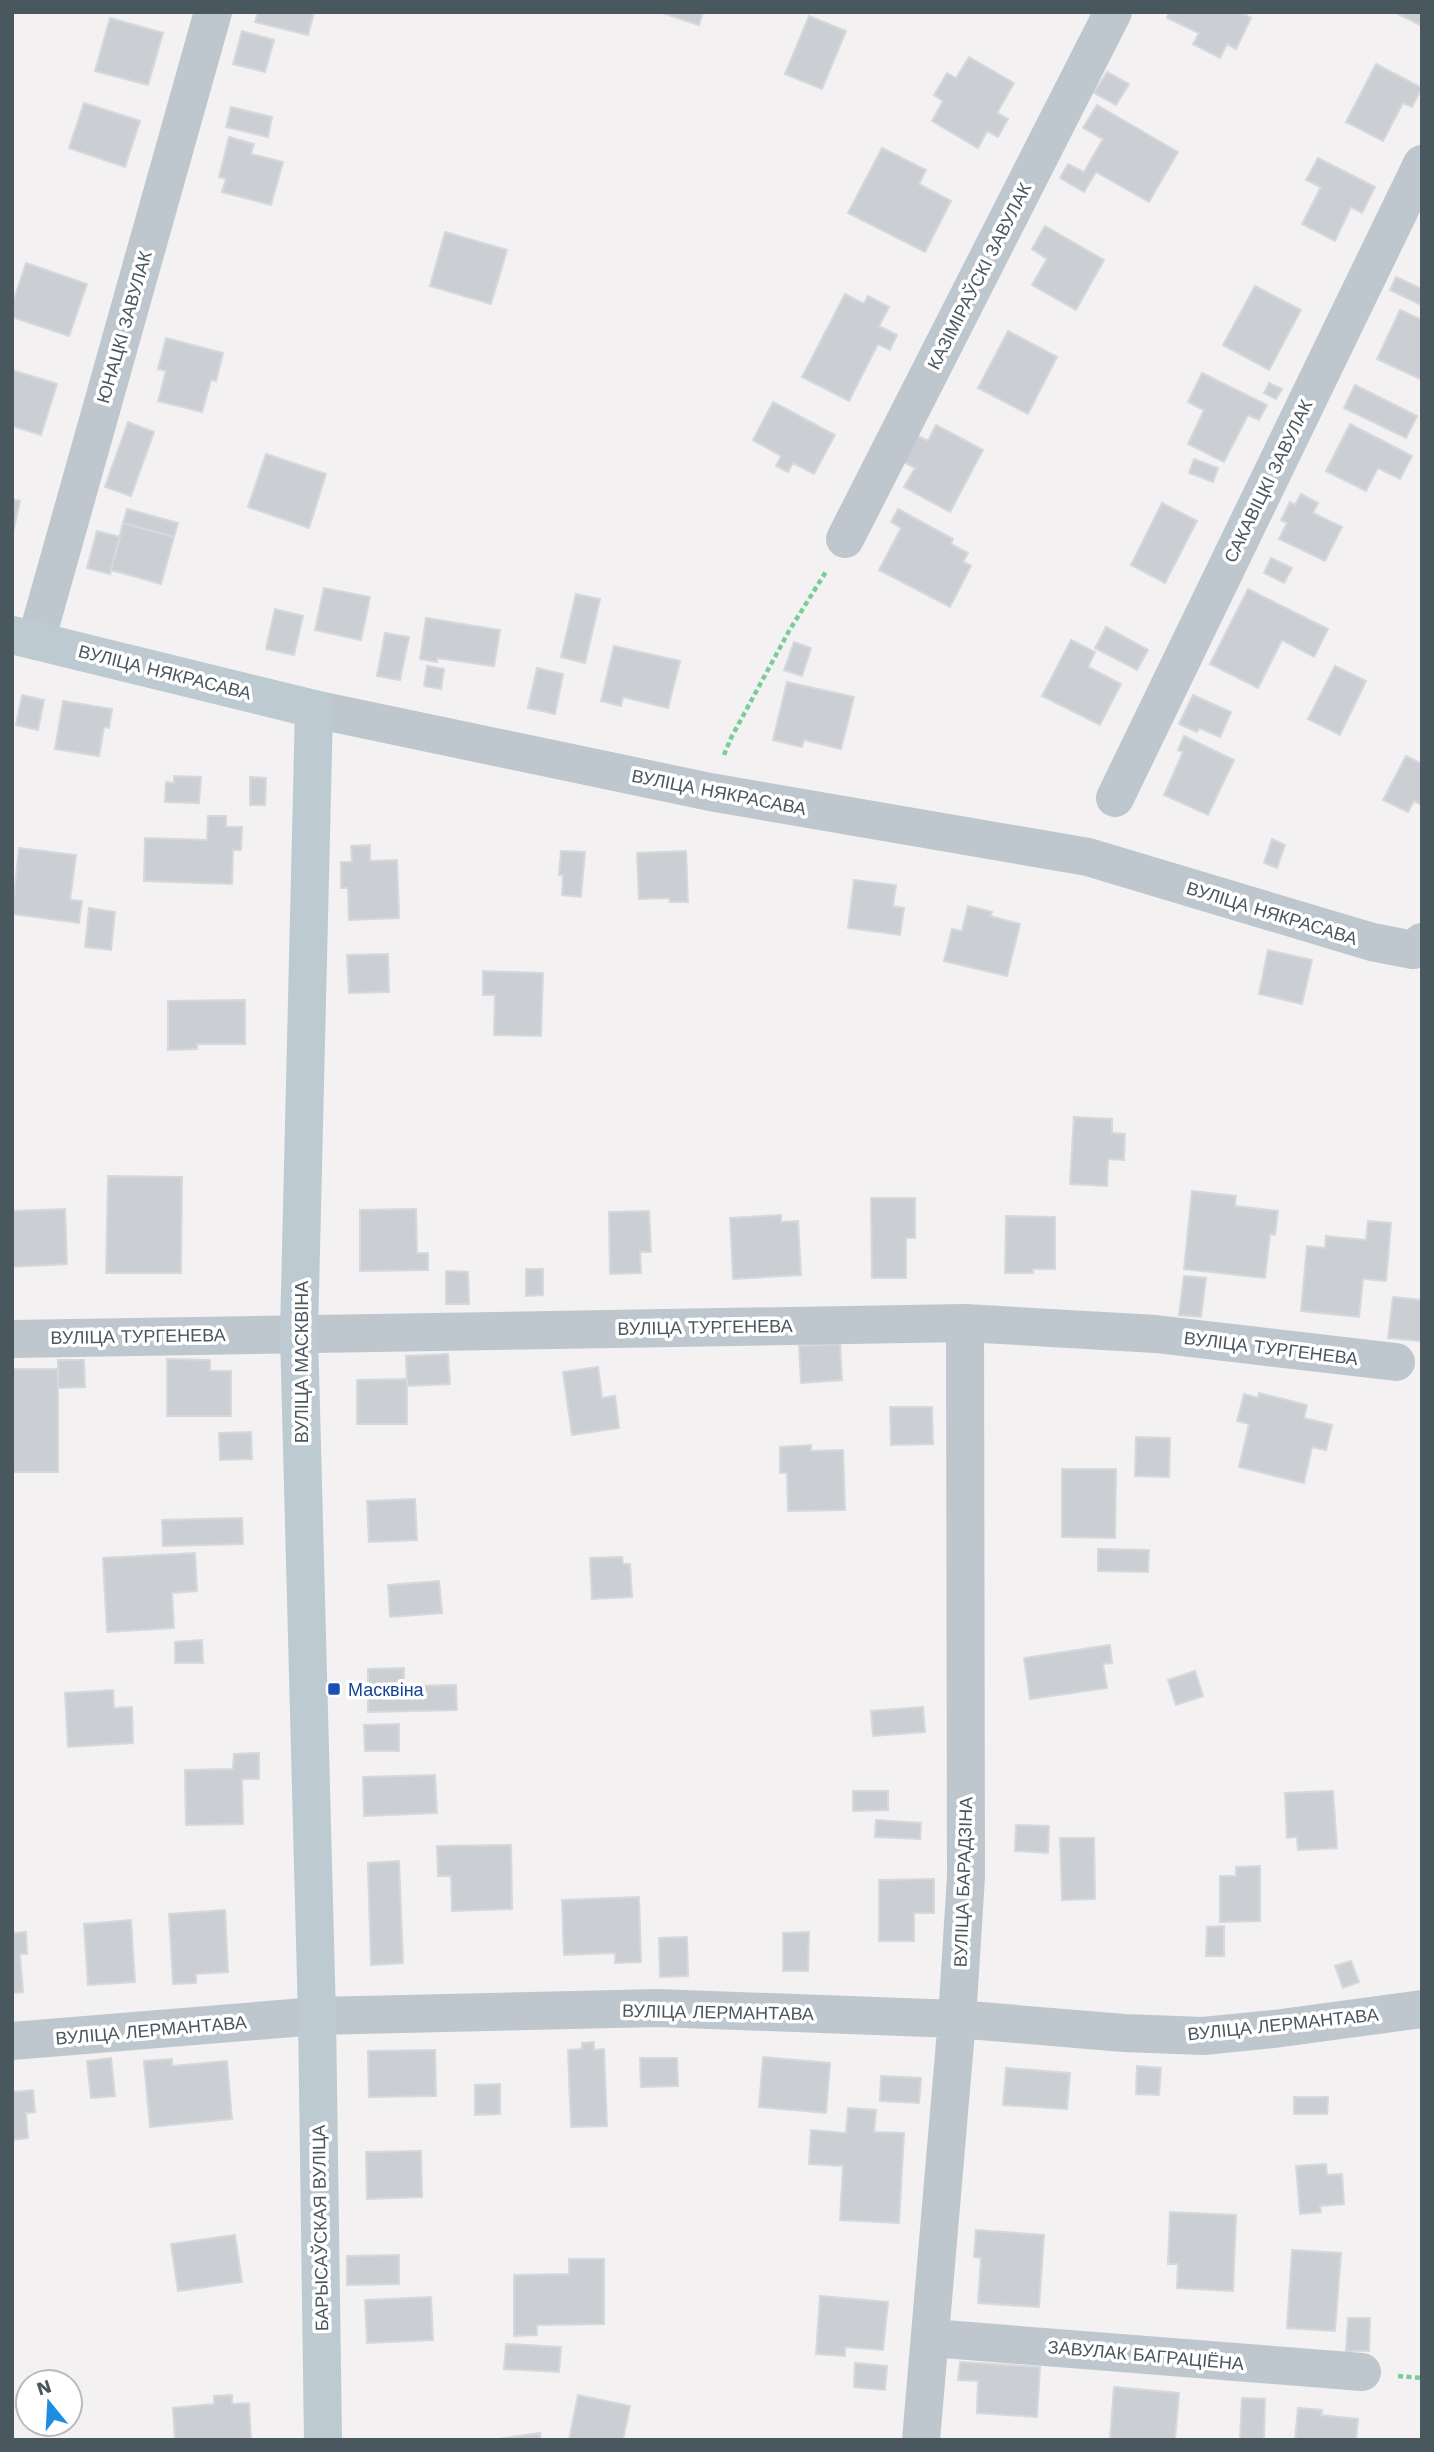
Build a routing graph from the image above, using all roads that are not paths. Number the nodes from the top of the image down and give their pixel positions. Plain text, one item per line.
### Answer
1 (213, 12) edge
2 (1113, 12) edge
3 (1422, 164) edge
4 (845, 539) road end
5 (24, 638) edge
6 (314, 709) junction
7 (1115, 798) dead end
8 (1422, 942) edge
9 (965, 1323) junction
10 (299, 1334) junction
11 (12, 1339) edge
12 (1396, 1363) dead end
13 (1422, 2009) edge
14 (317, 2016) junction
15 (957, 2019) junction
16 (12, 2041) edge
17 (931, 2338) junction
18 (1362, 2372) dead end
19 (323, 2440) edge
20 (921, 2440) edge

1 - 5 street, ЮНАЦКІ ЗАВУЛАК
2 - 4 street, КАЗІМІРАЎСКІ ЗАВУЛАК
3 - 7 street, САКАВІЦКІ ЗАВУЛАК
5 - 6 main road, ВУЛІЦА НЯКРАСАВА
6 - 8 street, ВУЛІЦА НЯКРАСАВА
6 - 10 main road, ВУЛІЦА МАСКВІНА
9 - 10 street, ВУЛІЦА ТУРГЕНЕВА
9 - 12 street, ВУЛІЦА ТУРГЕНЕВА
9 - 15 street, ВУЛІЦА БАРАДЗІНА
10 - 11 street, ВУЛІЦА ТУРГЕНЕВА
10 - 14 main road, ВУЛІЦА МАСКВІНА
13 - 15 street, ВУЛІЦА ЛЕРМАНТАВА
14 - 15 street, ВУЛІЦА ЛЕРМАНТАВА
14 - 16 street, ВУЛІЦА ЛЕРМАНТАВА
14 - 19 main road, БАРЫСАЎСКАЯ ВУЛІЦА
15 - 17 street, ВУЛІЦА БАРАДЗІНА
17 - 18 street, ЗАВУЛАК БАГРАЦІЁНА
17 - 20 street, ВУЛІЦА БАРАДЗІНА

